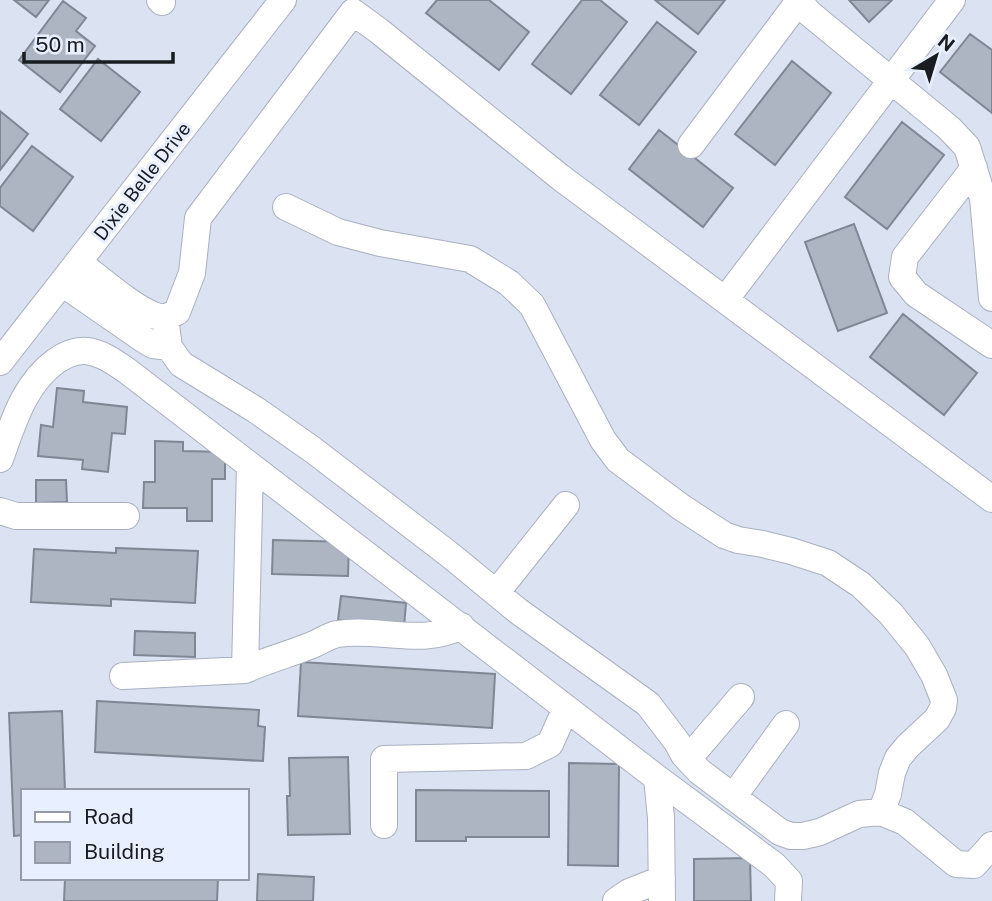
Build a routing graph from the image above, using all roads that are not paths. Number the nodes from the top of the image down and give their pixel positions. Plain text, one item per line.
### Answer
1 (283, 0) edge
2 (952, 0) edge
3 (799, 1) edge
4 (891, 80) junction
5 (691, 145) dead end
6 (974, 168) junction
7 (286, 206) dead end
8 (70, 272) junction
9 (992, 298) edge
10 (725, 300) junction
11 (166, 318) junction
12 (992, 345) edge
13 (169, 347) junction
14 (0, 362) edge
15 (0, 459) edge
16 (250, 466) junction
17 (992, 499) edge
18 (566, 505) dead end
19 (0, 511) edge
20 (125, 516) dead end
21 (496, 593) junction
22 (461, 626) junction
23 (245, 670) junction
24 (123, 676) dead end
25 (741, 697) dead end
26 (566, 708) junction
27 (786, 724) dead end
28 (688, 759) junction
29 (657, 778) junction
30 (733, 797) junction
31 (881, 812) junction
32 (384, 825) dead end
33 (992, 845) edge
34 (662, 890) edge
35 (616, 901) edge
36 (788, 901) edge

1 - 8 street, Dixie Belle Drive
2 - 4 street
3 - 4 street
3 - 5 street
4 - 6 street
4 - 10 street
6 - 9 street
6 - 12 street
7 - 31 street
8 - 11 street
8 - 13 street
8 - 14 street, Dixie Belle Drive
10 - 11 street
10 - 17 street
11 - 13 street
13 - 21 street
15 - 16 street
16 - 22 street
16 - 23 street
18 - 21 street
19 - 20 street
21 - 28 street
22 - 23 street
22 - 26 street
23 - 24 street
25 - 28 street
26 - 29 street
26 - 32 street
27 - 30 street
28 - 30 street
29 - 34 street
29 - 36 street
30 - 31 street
31 - 33 street
34 - 35 street

